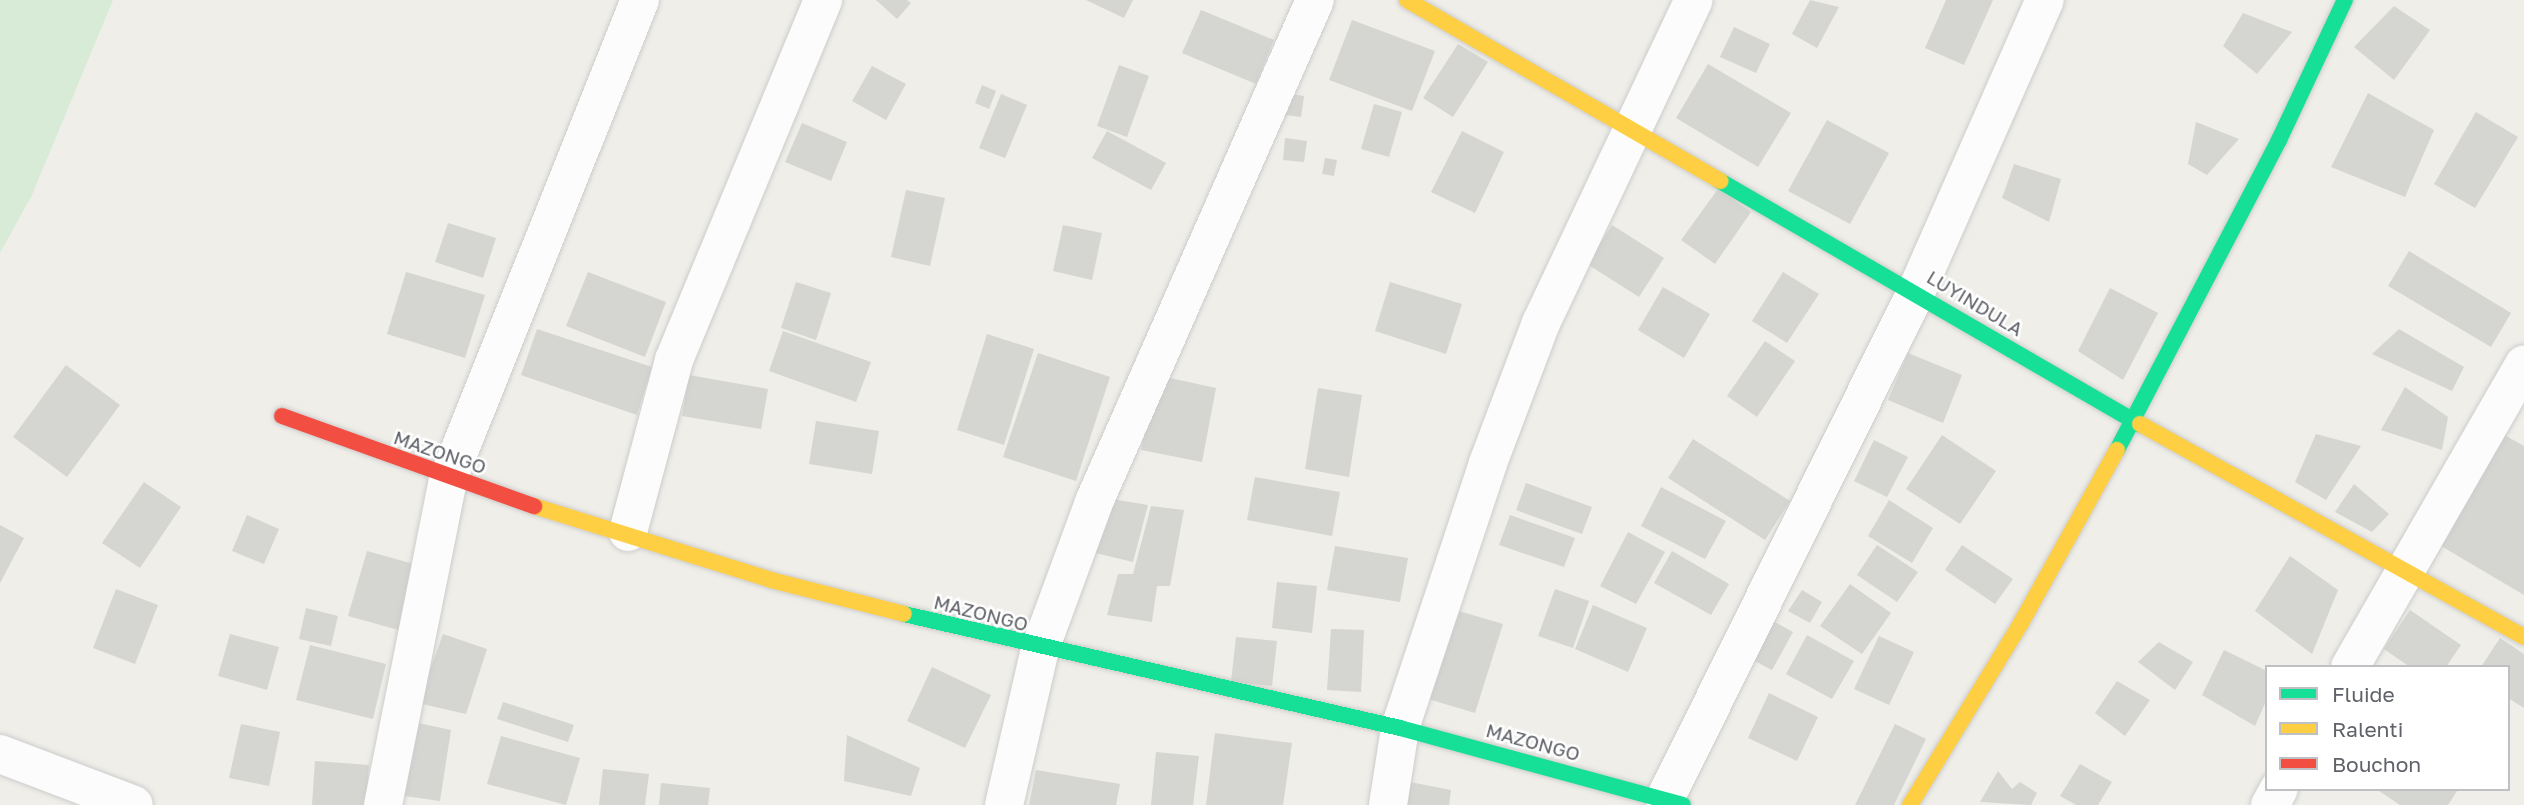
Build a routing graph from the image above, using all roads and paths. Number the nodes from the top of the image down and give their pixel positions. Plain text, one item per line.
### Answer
1 (640, 0) edge
2 (823, 0) edge
3 (1315, 0) edge
4 (1407, 0) edge
5 (1694, 0) edge
6 (2045, 0) edge
7 (2345, 0) edge
8 (1632, 127) junction
9 (1916, 292) junction
10 (2524, 364) edge
11 (282, 416) dead end
12 (2133, 420) junction
13 (448, 480) junction
14 (628, 533) junction
15 (2406, 568) junction
16 (2524, 637) edge
17 (1040, 649) junction
18 (2351, 665) edge
19 (1399, 728) junction
20 (0, 754) edge
21 (1674, 802) edge
22 (134, 805) edge
23 (383, 805) edge
24 (1004, 805) edge
25 (1388, 805) edge
26 (1910, 805) edge

1 - 13 street
2 - 14 street
3 - 17 street
4 - 8 street, LUYINDULA
5 - 8 street
6 - 9 street
7 - 12 street
8 - 9 street, LUYINDULA
8 - 19 street
9 - 12 street, LUYINDULA
9 - 21 street
10 - 15 street
11 - 13 street, MAZONGO
12 - 15 street, LUYINDULA
12 - 26 street
13 - 14 street, MAZONGO
13 - 23 street
14 - 17 street, MAZONGO
15 - 16 street, LUYINDULA
15 - 18 street
17 - 19 street, MAZONGO
17 - 24 street
19 - 21 street, MAZONGO
19 - 25 street
20 - 22 street

